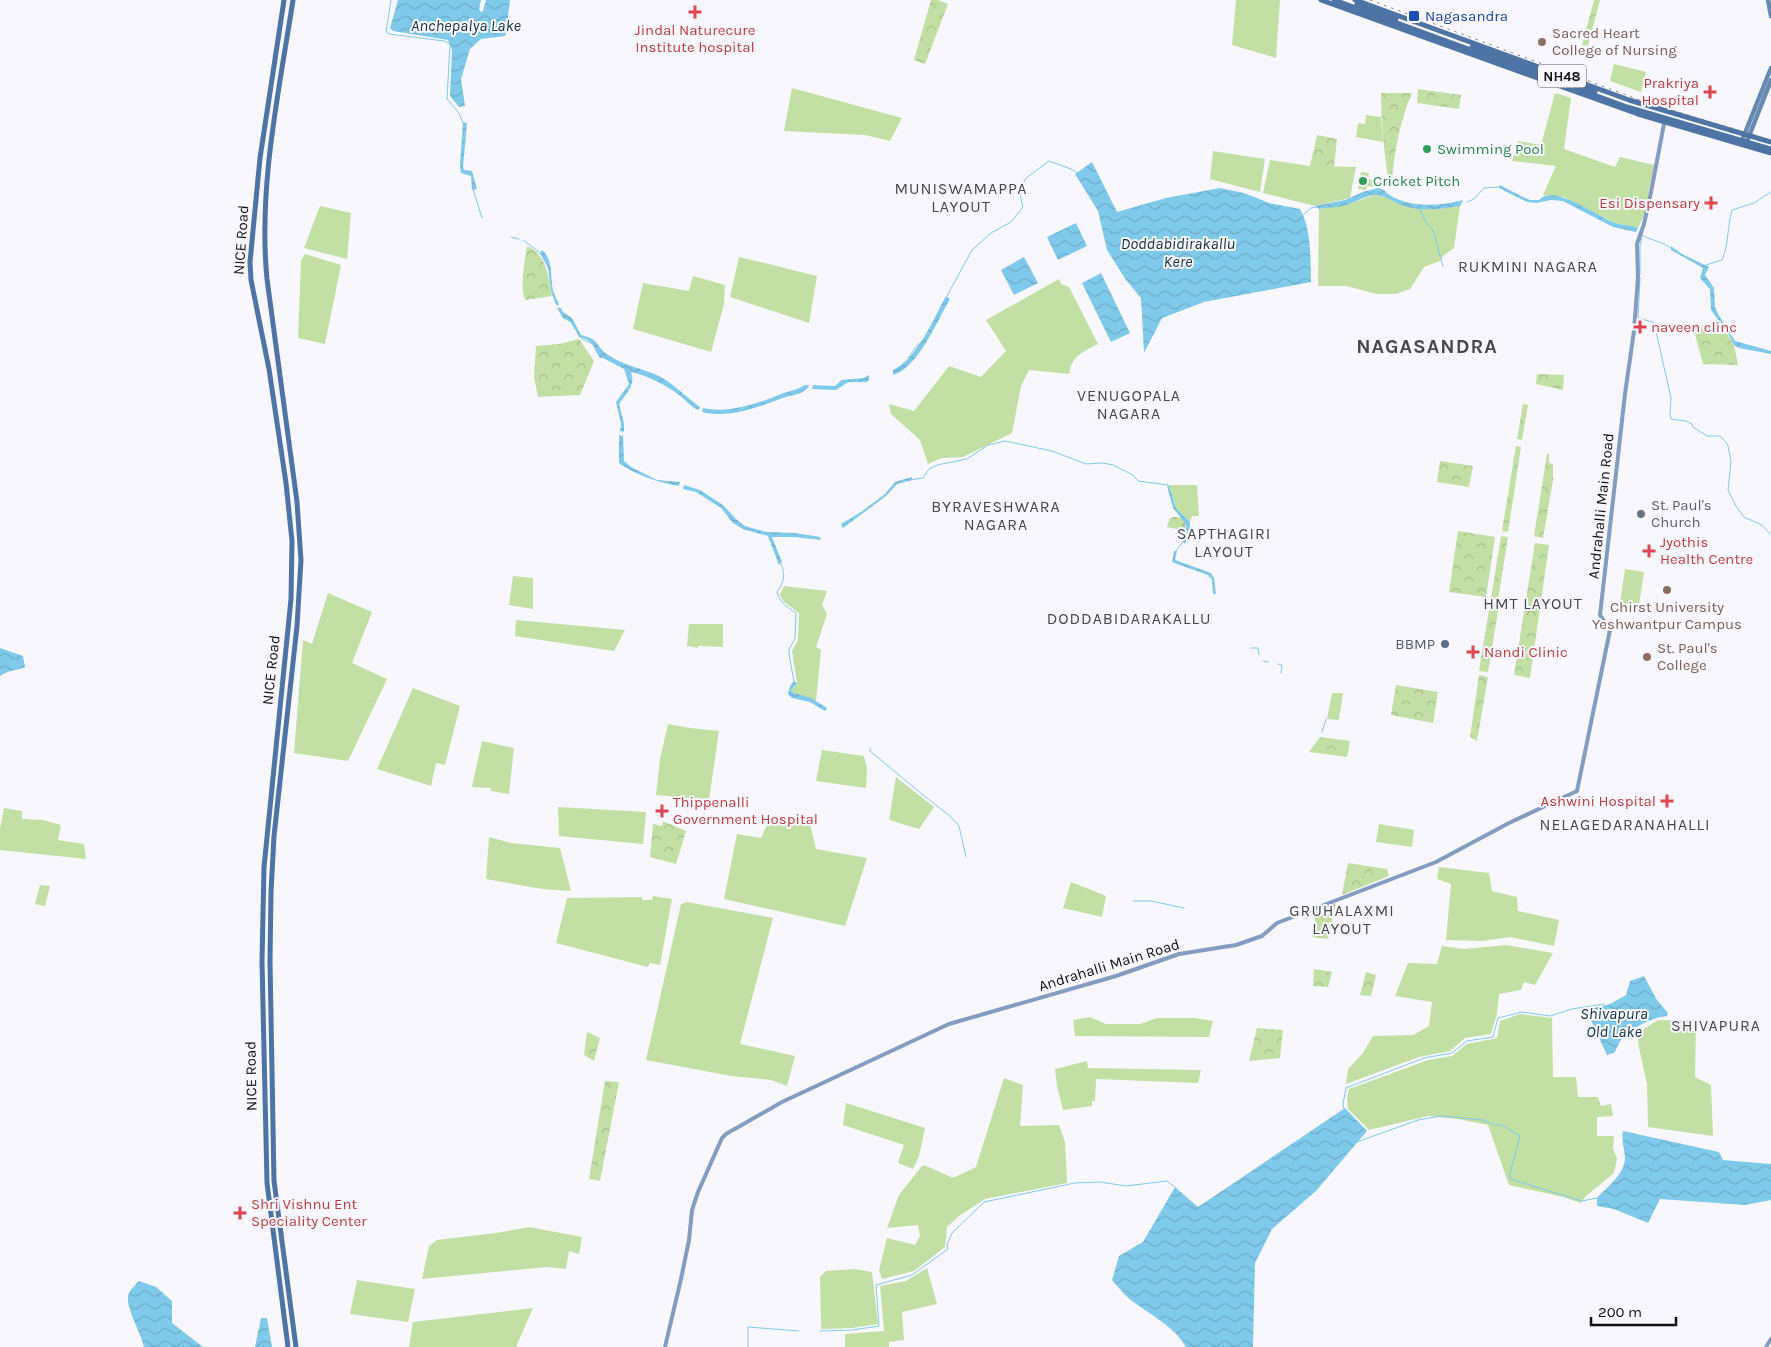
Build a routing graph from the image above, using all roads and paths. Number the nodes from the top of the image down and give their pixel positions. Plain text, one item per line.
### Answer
1 (284, 0) edge
2 (293, 0) edge
3 (1321, 0) edge
4 (1334, 0) edge
5 (1344, 0) edge
6 (1355, 0) edge
7 (1768, 0) edge
8 (1771, 16) edge
9 (1771, 68) edge
10 (1564, 76) junction
11 (1771, 80) edge
12 (1560, 86) junction
13 (1664, 124) dead end
14 (1747, 135) junction
15 (1743, 146) junction
16 (1771, 147) edge
17 (1771, 1339) edge
18 (288, 1347) edge
19 (296, 1347) edge
20 (665, 1347) edge
21 (1766, 1347) edge

1 - 18 highway, NICE Road
2 - 19 highway, NICE Road
3 - 12 highway, NH48
4 - 16 highway, bridge
5 - 16 highway, bridge
6 - 10 highway, NH48
7 - 8 main road
9 - 14 main road
10 - 12 highway
10 - 14 highway, NH48
11 - 14 main road
12 - 15 highway, NH48
13 - 20 main road, Andrahalli Main Road
14 - 15 main road
14 - 16 highway, NH48
15 - 16 highway, NH48
17 - 21 main road

